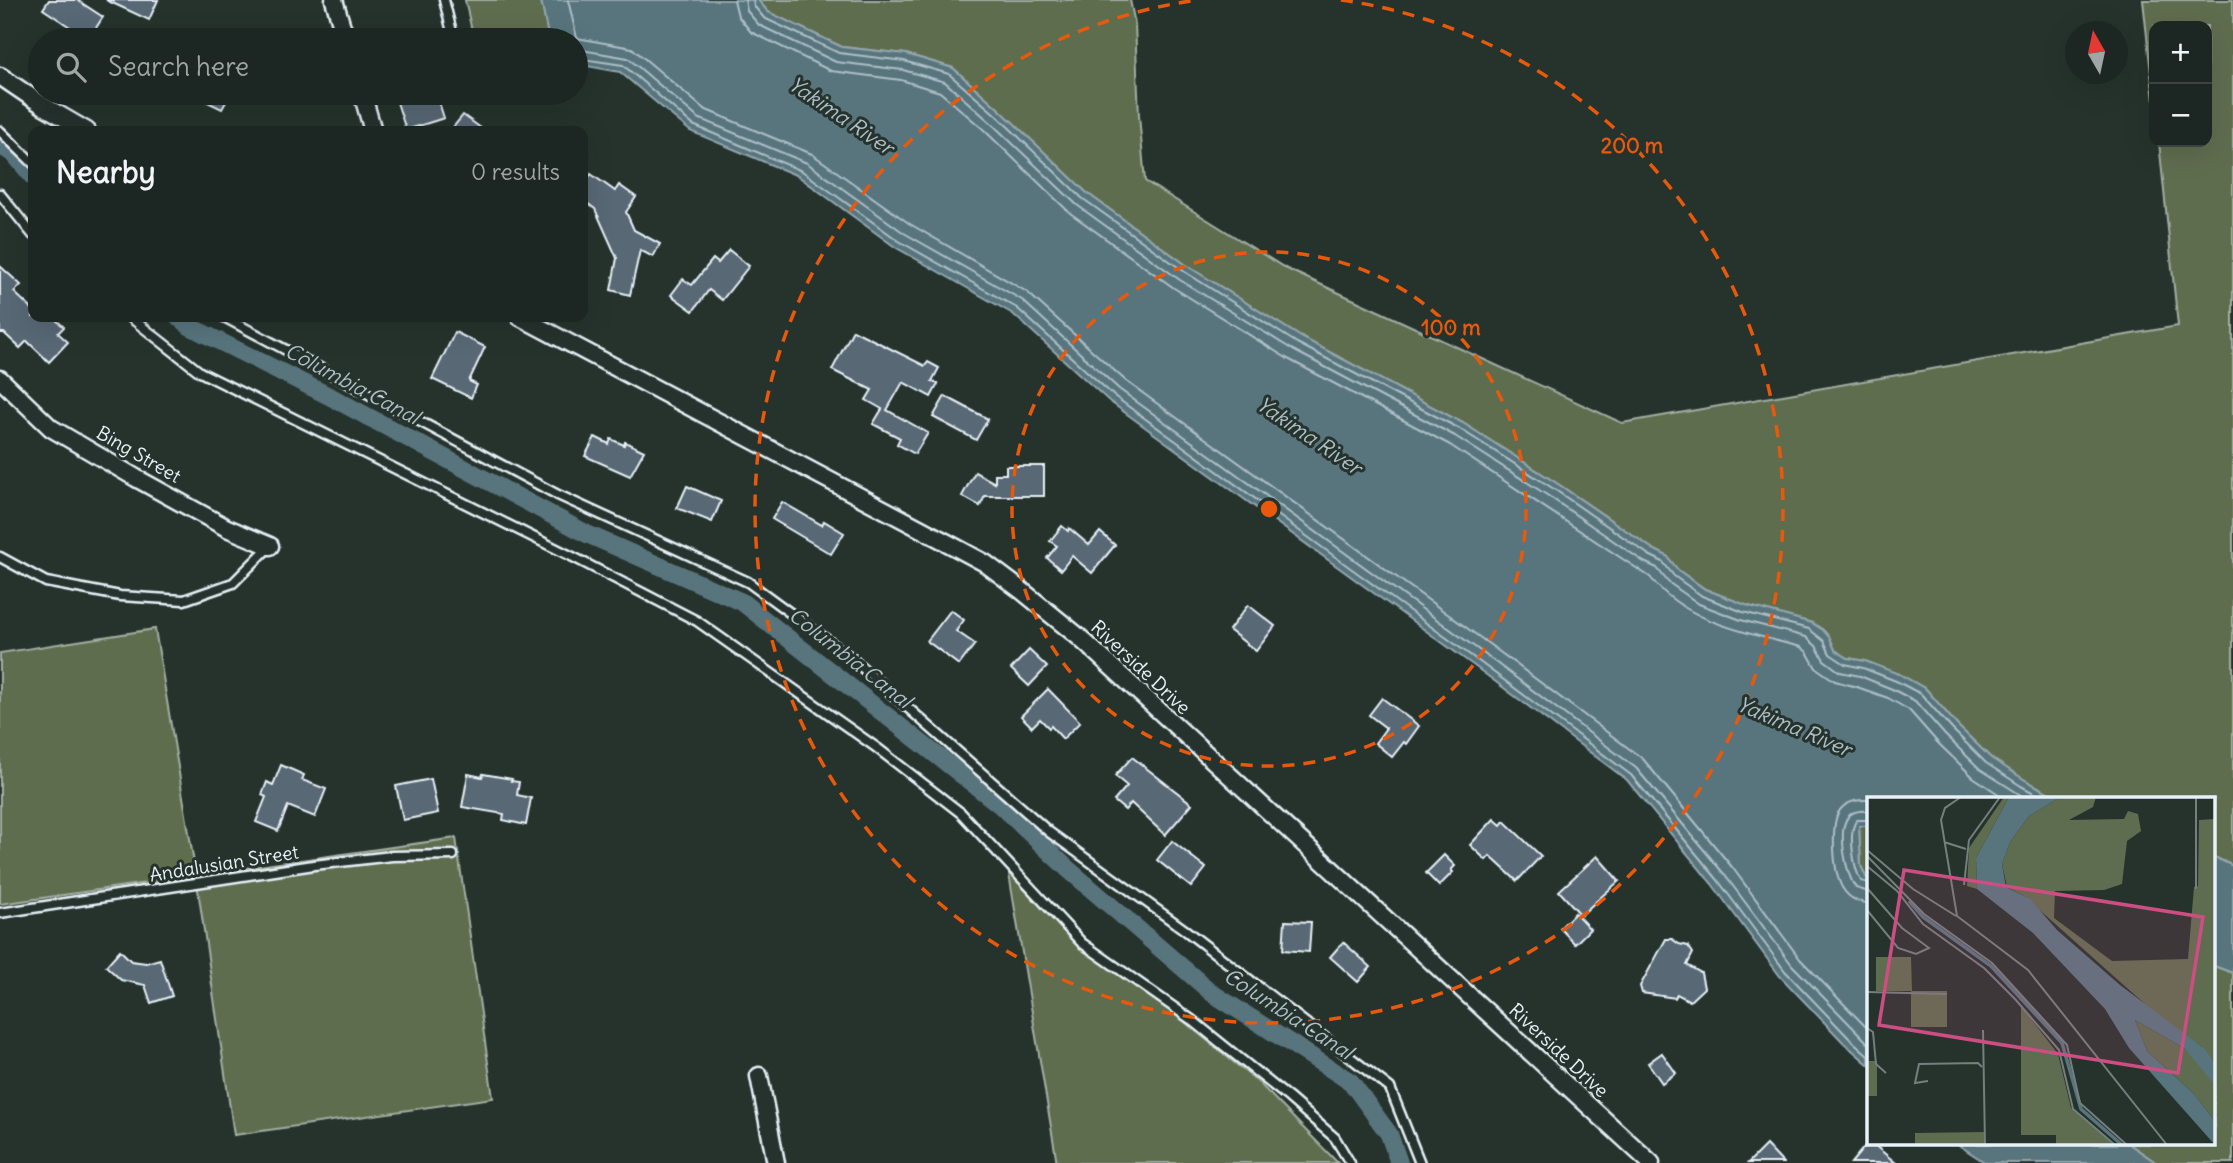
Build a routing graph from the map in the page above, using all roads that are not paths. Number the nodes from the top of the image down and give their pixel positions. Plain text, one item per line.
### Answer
1 (334, 0) edge
2 (444, 0) edge
3 (342, 28) edge
4 (451, 28) edge
5 (0, 76) edge
6 (28, 95) edge
7 (43, 105) edge
8 (365, 105) edge
9 (79, 126) edge
10 (372, 126) edge
11 (0, 131) edge
12 (28, 158) edge
13 (0, 194) edge
14 (28, 229) edge
15 (136, 322) edge
16 (232, 322) edge
17 (529, 322) edge
18 (0, 379) edge
19 (270, 546) joint
20 (0, 557) edge
21 (453, 855) dead end
22 (0, 912) edge
23 (759, 1076) dead end
24 (776, 1163) edge
25 (1350, 1163) edge
26 (1420, 1163) edge
27 (1651, 1163) edge

1 - 3 street
2 - 4 lane
5 - 6 street
7 - 9 street
8 - 10 street
11 - 12 lane
13 - 14 lane
15 - 25 lane
16 - 26 lane
17 - 27 street, Riverside Drive
18 - 19 street, Bing Street
19 - 20 lane
21 - 22 lane, Andalusian Street
23 - 24 street

